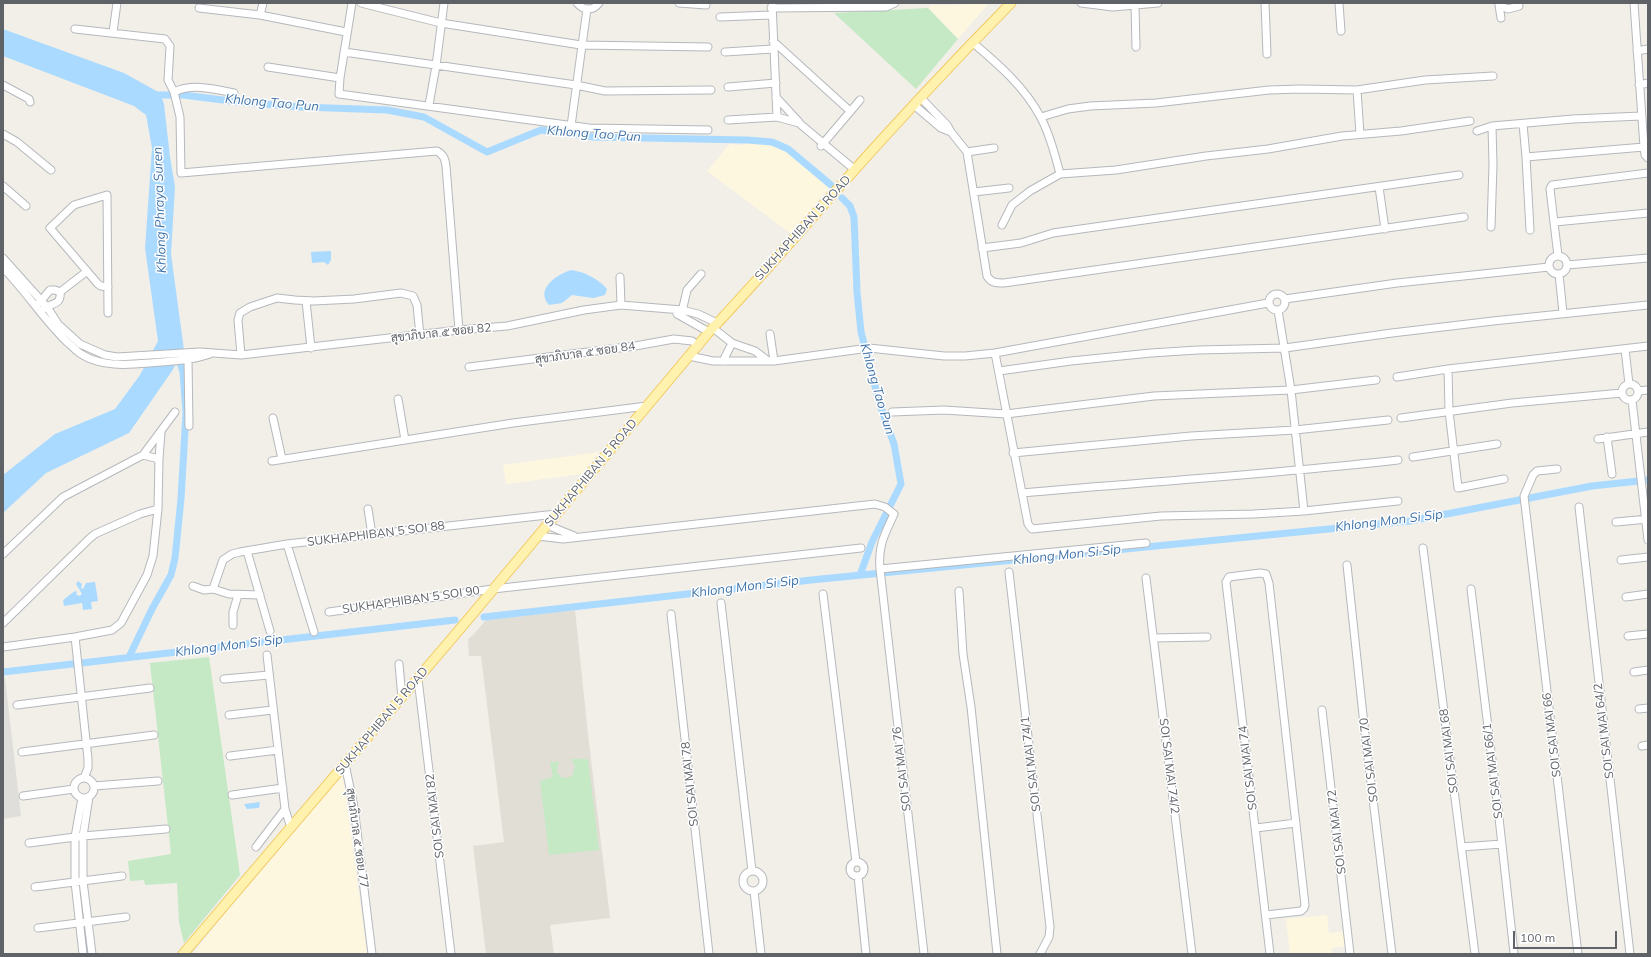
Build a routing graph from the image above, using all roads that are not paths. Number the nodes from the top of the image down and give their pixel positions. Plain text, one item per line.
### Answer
1 (117, 3) edge
2 (263, 3) edge
3 (352, 3) edge
4 (361, 3) edge
5 (444, 3) edge
6 (577, 3) edge
7 (599, 3) edge
8 (679, 3) edge
9 (895, 3) edge
10 (1011, 3) edge
11 (1081, 3) edge
12 (1158, 3) edge
13 (1265, 3) edge
14 (1339, 3) edge
15 (1634, 3) edge
16 (706, 4) dead end
17 (1499, 4) edge
18 (1135, 5) junction
19 (1519, 6) dead end
20 (199, 8) dead end
21 (586, 9) junction
22 (771, 9) edge
23 (260, 16) junction
24 (720, 16) dead end
25 (1501, 18) dead end
26 (441, 23) junction
27 (75, 29) dead end
28 (1341, 31) dead end
29 (113, 32) junction
30 (346, 32) junction
31 (773, 41) junction
32 (972, 42) junction
33 (581, 45) junction
34 (708, 47) dead end
35 (1136, 47) dead end
36 (1648, 49) edge
37 (773, 50) junction
38 (1637, 51) junction
39 (344, 52) junction
40 (725, 52) dead end
41 (1267, 54) dead end
42 (436, 66) junction
43 (268, 67) dead end
44 (1493, 76) dead end
45 (340, 78) junction
46 (776, 83) junction
47 (1648, 83) edge
48 (3, 85) edge
49 (576, 85) junction
50 (1639, 85) junction
51 (728, 87) dead end
52 (711, 90) dead end
53 (1357, 90) junction
54 (234, 93) dead end
55 (175, 95) junction
56 (776, 97) junction
57 (921, 98) junction
58 (860, 100) dead end
59 (30, 102) dead end
60 (429, 105) junction
61 (914, 105) junction
62 (850, 111) junction
63 (1641, 116) junction
64 (777, 117) junction
65 (1041, 117) junction
66 (728, 120) dead end
67 (1470, 120) dead end
68 (799, 123) junction
69 (1523, 124) junction
70 (571, 126) junction
71 (1492, 126) junction
72 (708, 130) dead end
73 (1476, 131) dead end
74 (951, 132) junction
75 (3, 134) edge
76 (1360, 134) junction
77 (821, 143) junction
78 (994, 148) dead end
79 (1644, 148) junction
80 (967, 152) junction
81 (1526, 156) junction
82 (1648, 158) edge
83 (52, 170) dead end
84 (854, 172) junction
85 (1648, 173) edge
86 (1060, 174) junction
87 (1459, 175) dead end
88 (3, 186) edge
89 (1379, 187) junction
90 (1009, 188) dead end
91 (974, 192) junction
92 (26, 206) dead end
93 (1648, 212) edge
94 (1464, 217) dead end
95 (1555, 222) junction
96 (1002, 225) dead end
97 (1491, 227) dead end
98 (1385, 229) junction
99 (1530, 230) dead end
100 (982, 248) junction
101 (1558, 256) junction
102 (3, 258) edge
103 (1648, 258) edge
104 (1567, 265) junction
105 (1549, 267) junction
106 (3, 268) edge
107 (86, 272) junction
108 (701, 274) dead end
109 (1559, 274) junction
110 (620, 277) dead end
111 (108, 287) junction
112 (60, 292) junction
113 (1285, 299) junction
114 (306, 300) junction
115 (1268, 303) junction
116 (44, 304) junction
117 (621, 305) junction
118 (1648, 305) edge
119 (38, 309) junction
120 (1278, 310) junction
121 (108, 313) dead end
122 (681, 313) junction
123 (1563, 313) junction
124 (713, 328) junction
125 (459, 330) junction
126 (770, 334) dead end
127 (420, 336) junction
128 (732, 343) junction
129 (699, 346) junction
130 (1648, 346) edge
131 (310, 348) junction
132 (1285, 348) junction
133 (1625, 349) junction
134 (995, 353) junction
135 (241, 355) junction
136 (689, 356) junction
137 (187, 357) junction
138 (771, 360) junction
139 (723, 361) junction
140 (469, 367) dead end
141 (1448, 369) junction
142 (998, 371) junction
143 (1396, 377) dead end
144 (1376, 380) dead end
145 (1629, 384) junction
146 (1291, 390) junction
147 (1648, 390) edge
148 (1638, 391) junction
149 (1622, 392) junction
150 (398, 399) dead end
151 (1632, 400) junction
152 (647, 406) junction
153 (1450, 411) junction
154 (174, 412) dead end
155 (892, 412) dead end
156 (1006, 414) junction
157 (273, 418) dead end
158 (1401, 418) dead end
159 (1388, 420) dead end
160 (190, 426) dead end
161 (1295, 430) junction
162 (161, 432) junction
163 (1648, 432) edge
164 (1636, 433) junction
165 (1607, 438) junction
166 (1598, 439) dead end
167 (405, 440) junction
168 (1497, 444) dead end
169 (1455, 450) junction
170 (1014, 453) junction
171 (143, 455) junction
172 (1413, 457) dead end
173 (159, 459) junction
174 (282, 459) junction
175 (1398, 460) dead end
176 (272, 461) dead end
177 (1557, 470) dead end
178 (1299, 471) junction
179 (1612, 474) dead end
180 (1504, 479) dead end
181 (1022, 493) junction
182 (1398, 501) dead end
183 (1578, 507) dead end
184 (158, 509) junction
185 (368, 509) dead end
186 (1304, 511) junction
187 (556, 514) junction
188 (1647, 519) edge
189 (1616, 522) dead end
190 (547, 525) junction
191 (372, 535) junction
192 (538, 536) junction
193 (576, 536) junction
194 (1648, 540) edge
195 (1146, 543) dead end
196 (286, 544) junction
197 (861, 548) dead end
198 (1423, 548) dead end
199 (248, 551) junction
200 (3, 554) edge
201 (1648, 557) edge
202 (1621, 560) dead end
203 (1347, 565) dead end
204 (880, 571) junction
205 (1009, 572) dead end
206 (1146, 578) dead end
207 (193, 586) dead end
208 (213, 589) junction
209 (493, 589) junction
210 (1471, 589) dead end
211 (959, 591) dead end
212 (823, 594) dead end
213 (1648, 594) edge
214 (238, 595) junction
215 (260, 595) junction
216 (1626, 597) dead end
217 (721, 603) dead end
218 (329, 612) dead end
219 (671, 614) dead end
220 (3, 623) edge
221 (233, 625) dead end
222 (270, 631) dead end
223 (314, 632) dead end
224 (1648, 634) edge
225 (1628, 636) dead end
226 (75, 637) junction
227 (1207, 637) dead end
228 (1153, 638) junction
229 (3, 647) edge
230 (266, 655) dead end
231 (399, 664) dead end
232 (1648, 670) edge
233 (1634, 672) dead end
234 (269, 675) junction
235 (418, 678) junction
236 (224, 679) dead end
237 (150, 688) dead end
238 (81, 696) junction
239 (402, 698) junction
240 (17, 705) dead end
241 (1648, 708) edge
242 (1639, 709) dead end
243 (273, 710) junction
244 (1322, 710) dead end
245 (229, 715) dead end
246 (154, 734) dead end
247 (86, 744) junction
248 (278, 750) junction
249 (22, 752) dead end
250 (230, 756) dead end
251 (345, 764) junction
252 (84, 778) junction
253 (158, 781) dead end
254 (94, 786) junction
255 (283, 788) junction
256 (74, 789) junction
257 (232, 795) dead end
258 (23, 796) dead end
259 (85, 798) junction
260 (286, 809) junction
261 (1296, 823) junction
262 (291, 828) junction
263 (1256, 828) junction
264 (166, 830) dead end
265 (83, 836) junction
266 (75, 837) junction
267 (30, 843) dead end
268 (1502, 844) junction
269 (256, 847) dead end
270 (1461, 847) junction
271 (752, 872) junction
272 (122, 876) dead end
273 (83, 881) junction
274 (74, 882) junction
275 (35, 887) dead end
276 (754, 891) junction
277 (1266, 915) junction
278 (126, 917) dead end
279 (79, 922) junction
280 (87, 922) junction
281 (38, 928) dead end
282 (1514, 953) dead end
283 (83, 954) edge
284 (92, 954) edge
285 (183, 954) edge
286 (372, 954) edge
287 (451, 954) edge
288 (709, 954) edge
289 (761, 954) edge
290 (866, 954) edge
291 (924, 954) edge
292 (997, 954) edge
293 (1040, 954) edge
294 (1192, 954) edge
295 (1270, 954) edge
296 (1350, 954) edge
297 (1392, 954) edge
298 (1475, 954) edge
299 (1578, 954) edge
300 (1630, 954) edge

1 - 29 street
2 - 23 street
3 - 30 street
4 - 26 street
5 - 26 street
6 - 21 street
7 - 21 street
8 - 16 street
9 - 22 street
10 - 32 main road, SUKHAPHIBAN 5 ROAD
11 - 18 street
12 - 18 street
13 - 41 street
14 - 28 street
15 - 38 street
17 - 19 street
17 - 25 street
18 - 35 street
20 - 23 street
21 - 33 street
22 - 24 street
22 - 31 street
23 - 30 street
26 - 33 street
26 - 42 street
27 - 29 street
29 - 55 street
30 - 39 street
31 - 37 street
31 - 62 street
32 - 57 main road, SUKHAPHIBAN 5 ROAD
32 - 65 street
33 - 34 street
33 - 49 street
36 - 38 street
37 - 40 street
37 - 46 street
38 - 50 street
39 - 42 street
39 - 45 street
42 - 49 street
42 - 60 street
43 - 45 street
44 - 53 street
45 - 60 street
46 - 51 street
46 - 56 street
47 - 50 street
48 - 59 street
49 - 52 street
49 - 70 street
50 - 63 street
53 - 65 street
53 - 76 street
54 - 55 street
55 - 125 street
56 - 64 street
56 - 68 street
57 - 61 main road, SUKHAPHIBAN 5 ROAD
57 - 74 street
58 - 62 street
60 - 70 street
61 - 74 street
61 - 84 main road, SUKHAPHIBAN 5 ROAD
62 - 77 street
63 - 69 street
63 - 79 street
64 - 66 street
64 - 68 street
65 - 86 street
67 - 76 street
68 - 77 street
69 - 71 street
69 - 81 street
70 - 72 street
71 - 73 street
71 - 97 street
74 - 80 street
75 - 83 street
76 - 86 street
77 - 84 street
78 - 80 street
79 - 81 street
79 - 82 street
80 - 91 street
81 - 99 street
84 - 124 main road, SUKHAPHIBAN 5 ROAD
85 - 95 street
86 - 96 street
87 - 89 street
88 - 92 street
89 - 98 street
89 - 100 street
90 - 91 street
91 - 100 street
93 - 95 street
94 - 98 street
95 - 101 street
98 - 100 street
101 - 104 street
101 - 105 street
102 - 116 street, สุขาภิบาล ๕ ซอย 82
103 - 104 street
104 - 109 street
105 - 109 street
105 - 113 street
106 - 119 street, สุขาภิบาล ๕ ซอย 82
107 - 111 street
107 - 111 street
107 - 112 street
108 - 122 street
109 - 123 street
110 - 117 street
111 - 121 street
112 - 116 street
112 - 116 street
113 - 115 street
113 - 120 street
114 - 127 street
114 - 131 street
114 - 135 street
115 - 120 street
115 - 134 street
116 - 119 street
116 - 137 street, สุขาภิบาล ๕ ซอย 82
117 - 122 street, สุขาภิบาล ๕ ซอย 82
117 - 125 street, สุขาภิบาล ๕ ซอย 82
118 - 123 street
119 - 137 street, สุขาภิบาล ๕ ซอย 82
120 - 132 street
122 - 124 street, สุขาภิบาล ๕ ซอย 82
122 - 124 street, สุขาภิบาล ๕ ซอย 82
123 - 132 street
124 - 128 street
124 - 129 main road, SUKHAPHIBAN 5 ROAD
125 - 127 street, สุขาภิบาล ๕ ซอย 82
126 - 138 street
127 - 131 street, สุขาภิบาล ๕ ซอย 82
128 - 138 street
128 - 139 street
129 - 136 main road, SUKHAPHIBAN 5 ROAD
129 - 140 street, สุขาภิบาล ๕ ซอย 84
130 - 133 street
131 - 135 street, สุขาภิบาล ๕ ซอย 82
132 - 142 street
132 - 146 street
133 - 141 street
133 - 145 street
134 - 138 street
134 - 142 street
135 - 137 street, สุขาภิบาล ๕ ซอย 82
136 - 139 street
136 - 152 main road, SUKHAPHIBAN 5 ROAD
137 - 160 street
138 - 139 street
141 - 143 street
141 - 153 street
142 - 156 street
144 - 146 street
145 - 148 street
145 - 149 street
146 - 156 street
146 - 161 street
147 - 148 street
148 - 151 street
149 - 151 street
149 - 153 street
150 - 167 street
151 - 164 street
152 - 167 street
152 - 187 main road, SUKHAPHIBAN 5 ROAD
153 - 158 street
153 - 169 street
154 - 162 street
155 - 156 street
156 - 170 street
157 - 174 street
159 - 161 street
161 - 170 street
161 - 178 street
162 - 171 street
162 - 173 street
163 - 164 street
164 - 165 street
164 - 188 street
165 - 166 street
165 - 179 street
167 - 174 street
168 - 169 street
169 - 172 street
169 - 180 street
170 - 181 street
171 - 173 street
171 - 200 street
173 - 184 street
174 - 176 street
175 - 178 street
177 - 299 street, SOI SAI MAI 66
178 - 181 street
178 - 186 street
181 - 186 street
182 - 186 street
183 - 300 street, SOI SAI MAI 64/2
184 - 220 street
184 - 226 street
185 - 191 street
187 - 190 main road, SUKHAPHIBAN 5 ROAD
187 - 191 street, SUKHAPHIBAN 5 SOI 88
188 - 189 street
188 - 194 street
190 - 192 main road, SUKHAPHIBAN 5 ROAD
190 - 193 street
191 - 196 street, SUKHAPHIBAN 5 SOI 88
192 - 193 street
192 - 209 main road, SUKHAPHIBAN 5 ROAD
193 - 204 street, SOI SAI MAI 76
195 - 204 street
196 - 199 street, SUKHAPHIBAN 5 SOI 88
196 - 223 street
197 - 209 street, SUKHAPHIBAN 5 SOI 90
198 - 270 street, SOI SAI MAI 68
199 - 208 street, SUKHAPHIBAN 5 SOI 88
199 - 215 street
201 - 202 street
203 - 297 street, SOI SAI MAI 70
204 - 291 street, SOI SAI MAI 76
205 - 293 street, SOI SAI MAI 74/1
206 - 228 street, SOI SAI MAI 74/2
207 - 208 street
208 - 214 street
209 - 218 street, SUKHAPHIBAN 5 SOI 90
209 - 235 main road, SUKHAPHIBAN 5 ROAD
210 - 268 street, SOI SAI MAI 66/1
211 - 292 street
212 - 290 street
213 - 216 street
214 - 215 street
214 - 221 street
215 - 222 street
217 - 271 street
219 - 288 street, SOI SAI MAI 78
224 - 225 street
226 - 229 street
226 - 238 street
227 - 228 street
228 - 294 street, SOI SAI MAI 74/2
230 - 234 street
231 - 239 street
232 - 233 street
234 - 236 street
234 - 243 street
235 - 239 main road, SUKHAPHIBAN 5 ROAD
235 - 287 street, SOI SAI MAI 82
237 - 238 street
238 - 240 street
238 - 247 street
239 - 251 main road, SUKHAPHIBAN 5 ROAD
241 - 242 street
243 - 245 street
243 - 248 street
244 - 296 street, SOI SAI MAI 72
246 - 247 street
247 - 249 street
247 - 252 street
248 - 250 street
248 - 255 street
251 - 262 main road, SUKHAPHIBAN 5 ROAD
251 - 286 street, สุขาภิบาล ๕ ซอย 77
252 - 254 street
252 - 256 street
253 - 254 street
254 - 259 street
255 - 257 street
255 - 260 street
256 - 258 street
256 - 259 street
259 - 265 street
259 - 266 street
260 - 262 street
260 - 269 street
261 - 263 street
261 - 263 street, SOI SAI MAI 74
261 - 277 street
262 - 285 main road, SUKHAPHIBAN 5 ROAD
263 - 277 street, SOI SAI MAI 74
264 - 265 street
265 - 266 street
265 - 273 street
266 - 267 street
266 - 274 street
268 - 270 street
268 - 282 street, SOI SAI MAI 66/1
270 - 298 street, SOI SAI MAI 68
271 - 276 street
271 - 276 street
272 - 273 street
273 - 274 street
273 - 280 street
274 - 275 street
274 - 279 street
276 - 289 street
277 - 295 street, SOI SAI MAI 74
278 - 280 street
279 - 280 street
279 - 281 street
279 - 283 street
280 - 284 street

